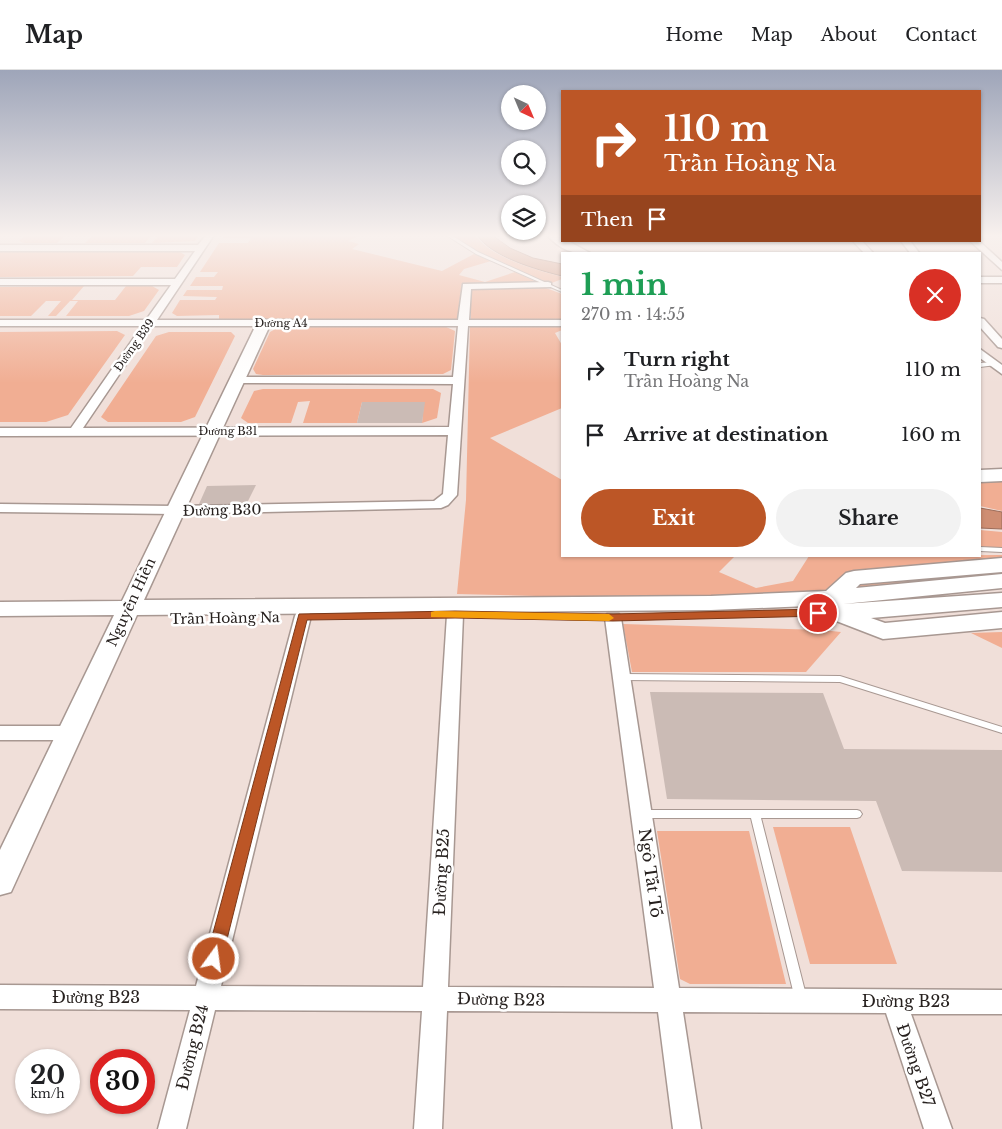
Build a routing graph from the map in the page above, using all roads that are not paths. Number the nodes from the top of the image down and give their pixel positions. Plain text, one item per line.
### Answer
1 (176, 284) edge
2 (548, 285) joint
3 (561, 291) edge
4 (981, 322) edge
5 (0, 323) edge
6 (149, 323) junction
7 (264, 323) junction
8 (464, 323) junction
9 (561, 323) edge
10 (1002, 345) edge
11 (981, 353) edge
12 (981, 365) edge
13 (998, 368) edge
14 (237, 380) junction
15 (459, 381) junction
16 (75, 431) junction
17 (213, 431) junction
18 (455, 431) junction
19 (0, 432) edge
20 (981, 476) edge
21 (1002, 476) edge
22 (443, 502) joint
23 (0, 508) edge
24 (175, 510) junction
25 (981, 549) edge
26 (1002, 550) edge
27 (1002, 565) edge
28 (1002, 581) edge
29 (1002, 600) edge
30 (834, 605) junction
31 (0, 609) edge
32 (126, 614) junction
33 (455, 614) junction
34 (303, 616) junction
35 (613, 618) junction
36 (0, 620) edge
37 (1002, 620) edge
38 (623, 677) junction
39 (1002, 730) edge
40 (0, 733) edge
41 (70, 733) junction
42 (642, 814) junction
43 (755, 814) junction
44 (857, 814) dead end
45 (0, 882) edge
46 (0, 997) edge
47 (204, 997) junction
48 (434, 998) junction
49 (802, 1000) junction
50 (669, 1001) junction
51 (894, 1002) junction
52 (1002, 1002) edge
53 (172, 1129) edge
54 (428, 1129) edge
55 (687, 1129) edge
56 (938, 1129) edge

1 - 6 street, Đường B39
2 - 3 lane
2 - 8 street
4 - 10 street
5 - 6 street, Đường A4
6 - 7 street, Đường A4
6 - 16 street, Đường B39
7 - 8 street, Đường A4
7 - 14 main road, Nguyễn Hiền
8 - 9 street, Đường A4
8 - 15 street
11 - 13 street
12 - 13 lane
14 - 15 street
14 - 17 main road, Nguyễn Hiền
15 - 18 street
16 - 17 street, Đường B31
16 - 19 street, Đường B31
17 - 18 street, Đường B31
17 - 24 main road, Nguyễn Hiền
18 - 22 street
20 - 21 main road
22 - 24 street, Đường B30
23 - 24 street, Đường B30
24 - 32 main road, Nguyễn Hiền
25 - 26 lane
27 - 30 main road
28 - 30 main road, Trần Hoàng Na
29 - 30 main road, Trần Hoàng Na
30 - 32 main road, Trần Hoàng Na
30 - 35 main road, Trần Hoàng Na
30 - 37 main road
31 - 32 main road, Trần Hoàng Na
32 - 34 main road, Trần Hoàng Na
32 - 36 main road, Trần Hoàng Na
32 - 41 main road, Nguyễn Hiền
33 - 34 main road, Trần Hoàng Na
33 - 35 main road, Trần Hoàng Na
33 - 48 street, Đường B25
34 - 47 street, Đường B24
35 - 38 street, Ngô Tất Tố
38 - 39 lane
38 - 42 street, Ngô Tất Tố
40 - 41 street
41 - 45 main road, Nguyễn Hiền
42 - 43 lane
42 - 50 street, Ngô Tất Tố
43 - 44 lane
43 - 49 lane
46 - 47 street, Đường B23
47 - 48 street, Đường B23
47 - 53 street, Đường B24
48 - 50 street, Đường B23
48 - 54 street, Đường B25
49 - 50 street, Đường B23
49 - 51 street, Đường B23
50 - 55 street, Ngô Tất Tố
51 - 52 street, Đường B23
51 - 56 street, Đường B27

